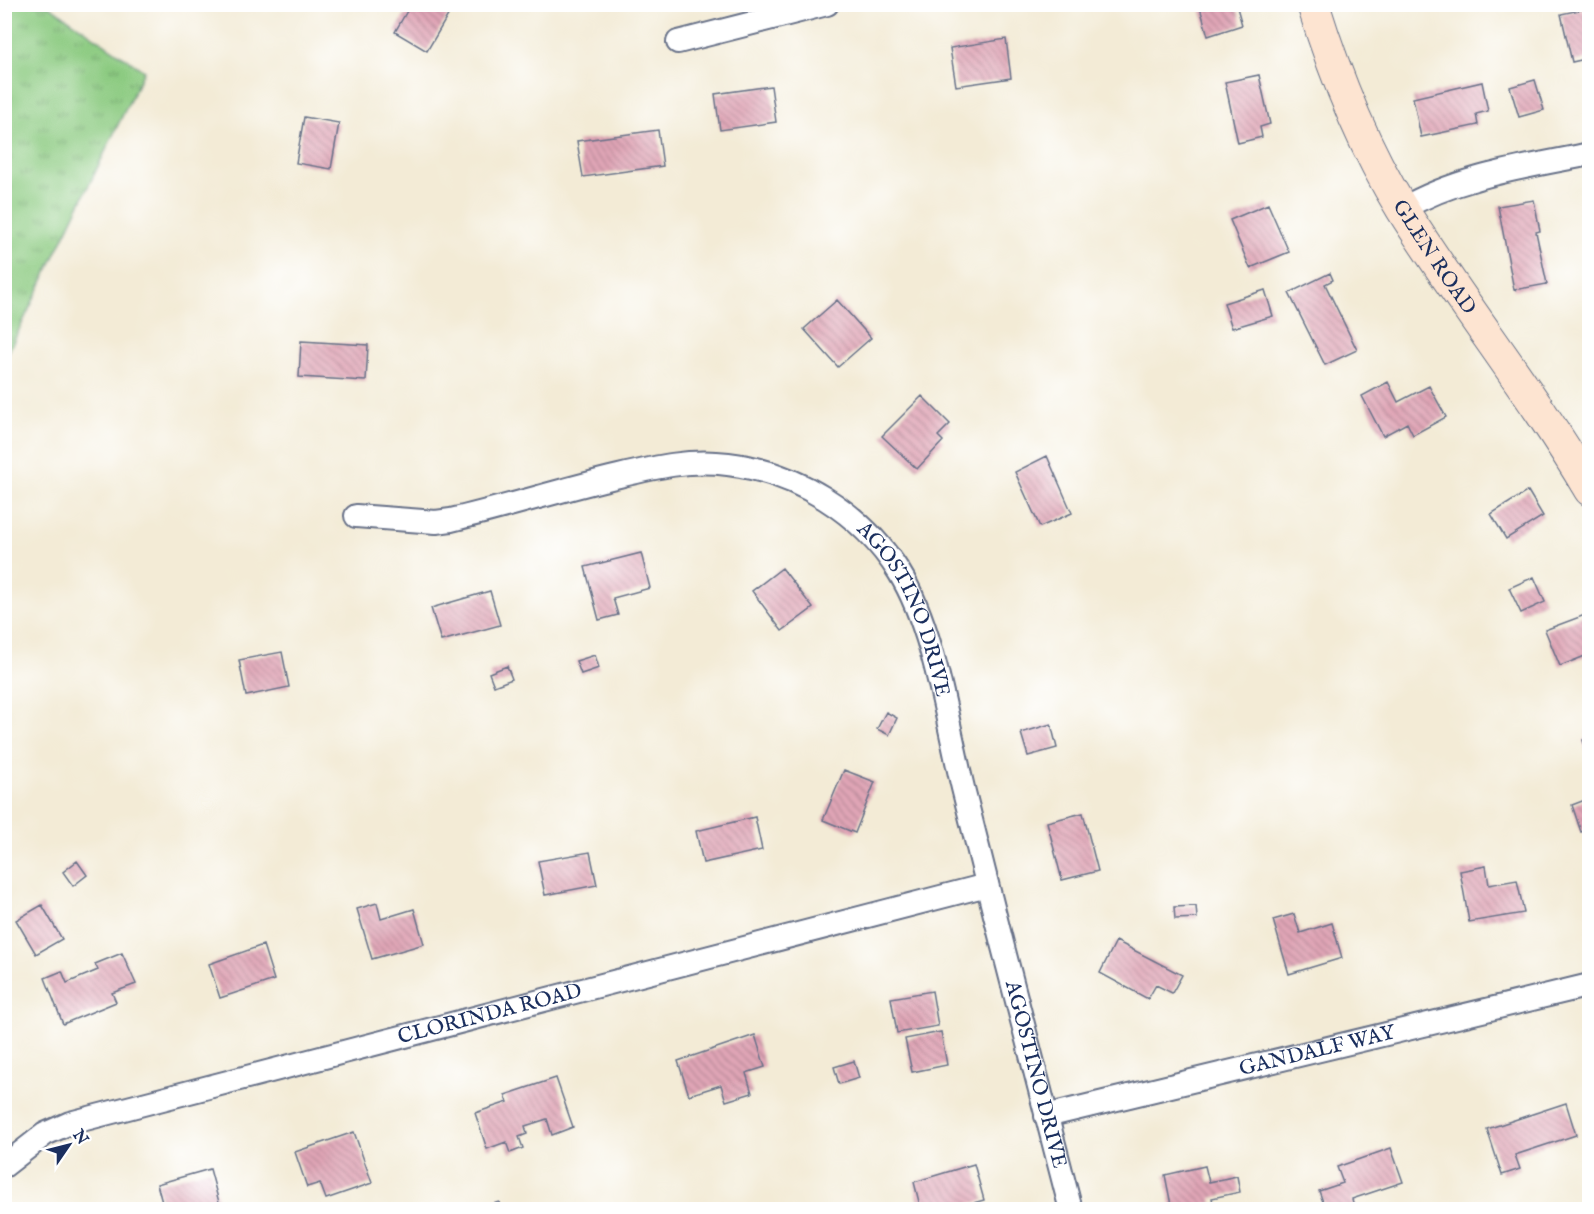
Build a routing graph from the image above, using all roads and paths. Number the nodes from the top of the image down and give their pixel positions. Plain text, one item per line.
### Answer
1 (827, 4) edge
2 (1313, 4) edge
3 (678, 42) dead end
4 (1590, 154) edge
5 (1402, 209) junction
6 (1587, 480) edge
7 (356, 516) dead end
8 (987, 885) junction
9 (1590, 985) edge
10 (1046, 1116) junction
11 (4, 1166) edge
12 (1071, 1209) edge

1 - 3 street
2 - 5 street, GLEN ROAD
4 - 5 street
5 - 6 street, GLEN ROAD
7 - 8 street, AGOSTINO DRIVE
8 - 10 street, AGOSTINO DRIVE
8 - 11 street, CLORINDA ROAD
9 - 10 street, GANDALF WAY
10 - 12 street, AGOSTINO DRIVE

